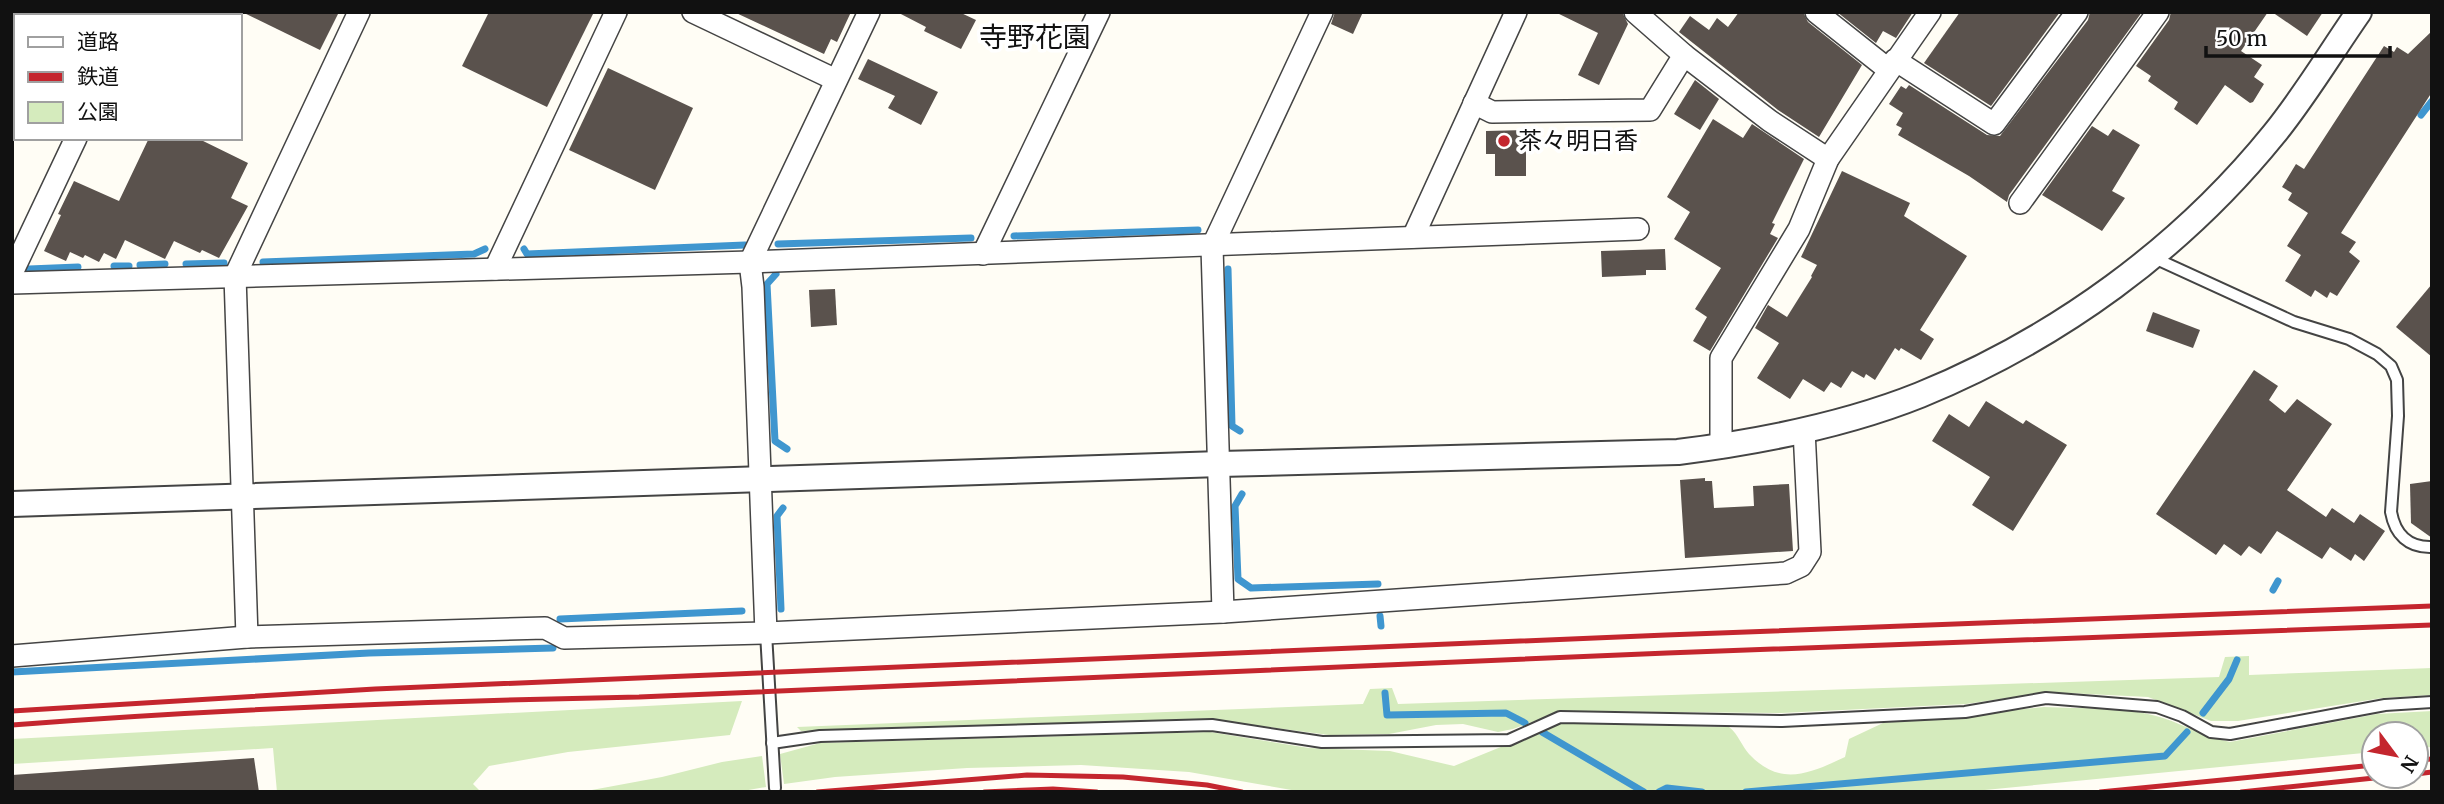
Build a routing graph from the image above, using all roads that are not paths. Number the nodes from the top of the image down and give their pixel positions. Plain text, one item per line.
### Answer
1 (359, 12) edge
2 (616, 12) edge
3 (693, 12) edge
4 (869, 12) edge
5 (1099, 12) edge
6 (1322, 12) edge
7 (1516, 12) edge
8 (1635, 12) edge
9 (1816, 12) edge
10 (1930, 12) edge
11 (2077, 12) edge
12 (2158, 12) edge
13 (2359, 12) edge
14 (1684, 55) junction
15 (1892, 66) junction
16 (836, 80) junction
17 (1474, 103) junction
18 (75, 140) edge
19 (1828, 159) junction
20 (2020, 203) dead end
21 (1638, 229) dead end
22 (1413, 237) junction
23 (1212, 247) junction
24 (983, 254) junction
25 (2152, 257) junction
26 (750, 262) junction
27 (495, 269) junction
28 (12, 273) edge
29 (235, 276) junction
30 (12, 283) edge
31 (1804, 430) junction
32 (1721, 447) junction
33 (1220, 464) junction
34 (759, 479) junction
35 (243, 496) junction
36 (12, 504) edge
37 (2432, 547) edge
38 (1223, 612) junction
39 (766, 633) junction
40 (247, 637) junction
41 (12, 656) edge
42 (2432, 702) edge
43 (772, 743) junction
44 (775, 788) dead end

1 - 29 street
2 - 27 street
3 - 16 street
4 - 16 street
5 - 24 street
6 - 23 street
7 - 17 street
8 - 14 street
9 - 15 street
10 - 15 street
11 - 15 street
12 - 20 street
13 - 25 street
14 - 17 street
14 - 19 street
15 - 19 street
16 - 26 street
17 - 22 street
18 - 28 street
19 - 32 street
21 - 22 street
22 - 23 street
23 - 24 street
23 - 33 street
24 - 26 street
25 - 31 street
25 - 37 lane
26 - 27 street
26 - 34 street
27 - 29 street
29 - 30 street
29 - 35 street
31 - 32 street
31 - 38 street
32 - 33 street
33 - 34 street
33 - 38 street
34 - 35 street
34 - 39 street
35 - 36 street
35 - 40 street
38 - 39 street
39 - 40 street
39 - 43 lane
40 - 41 street
42 - 43 lane
43 - 44 lane

